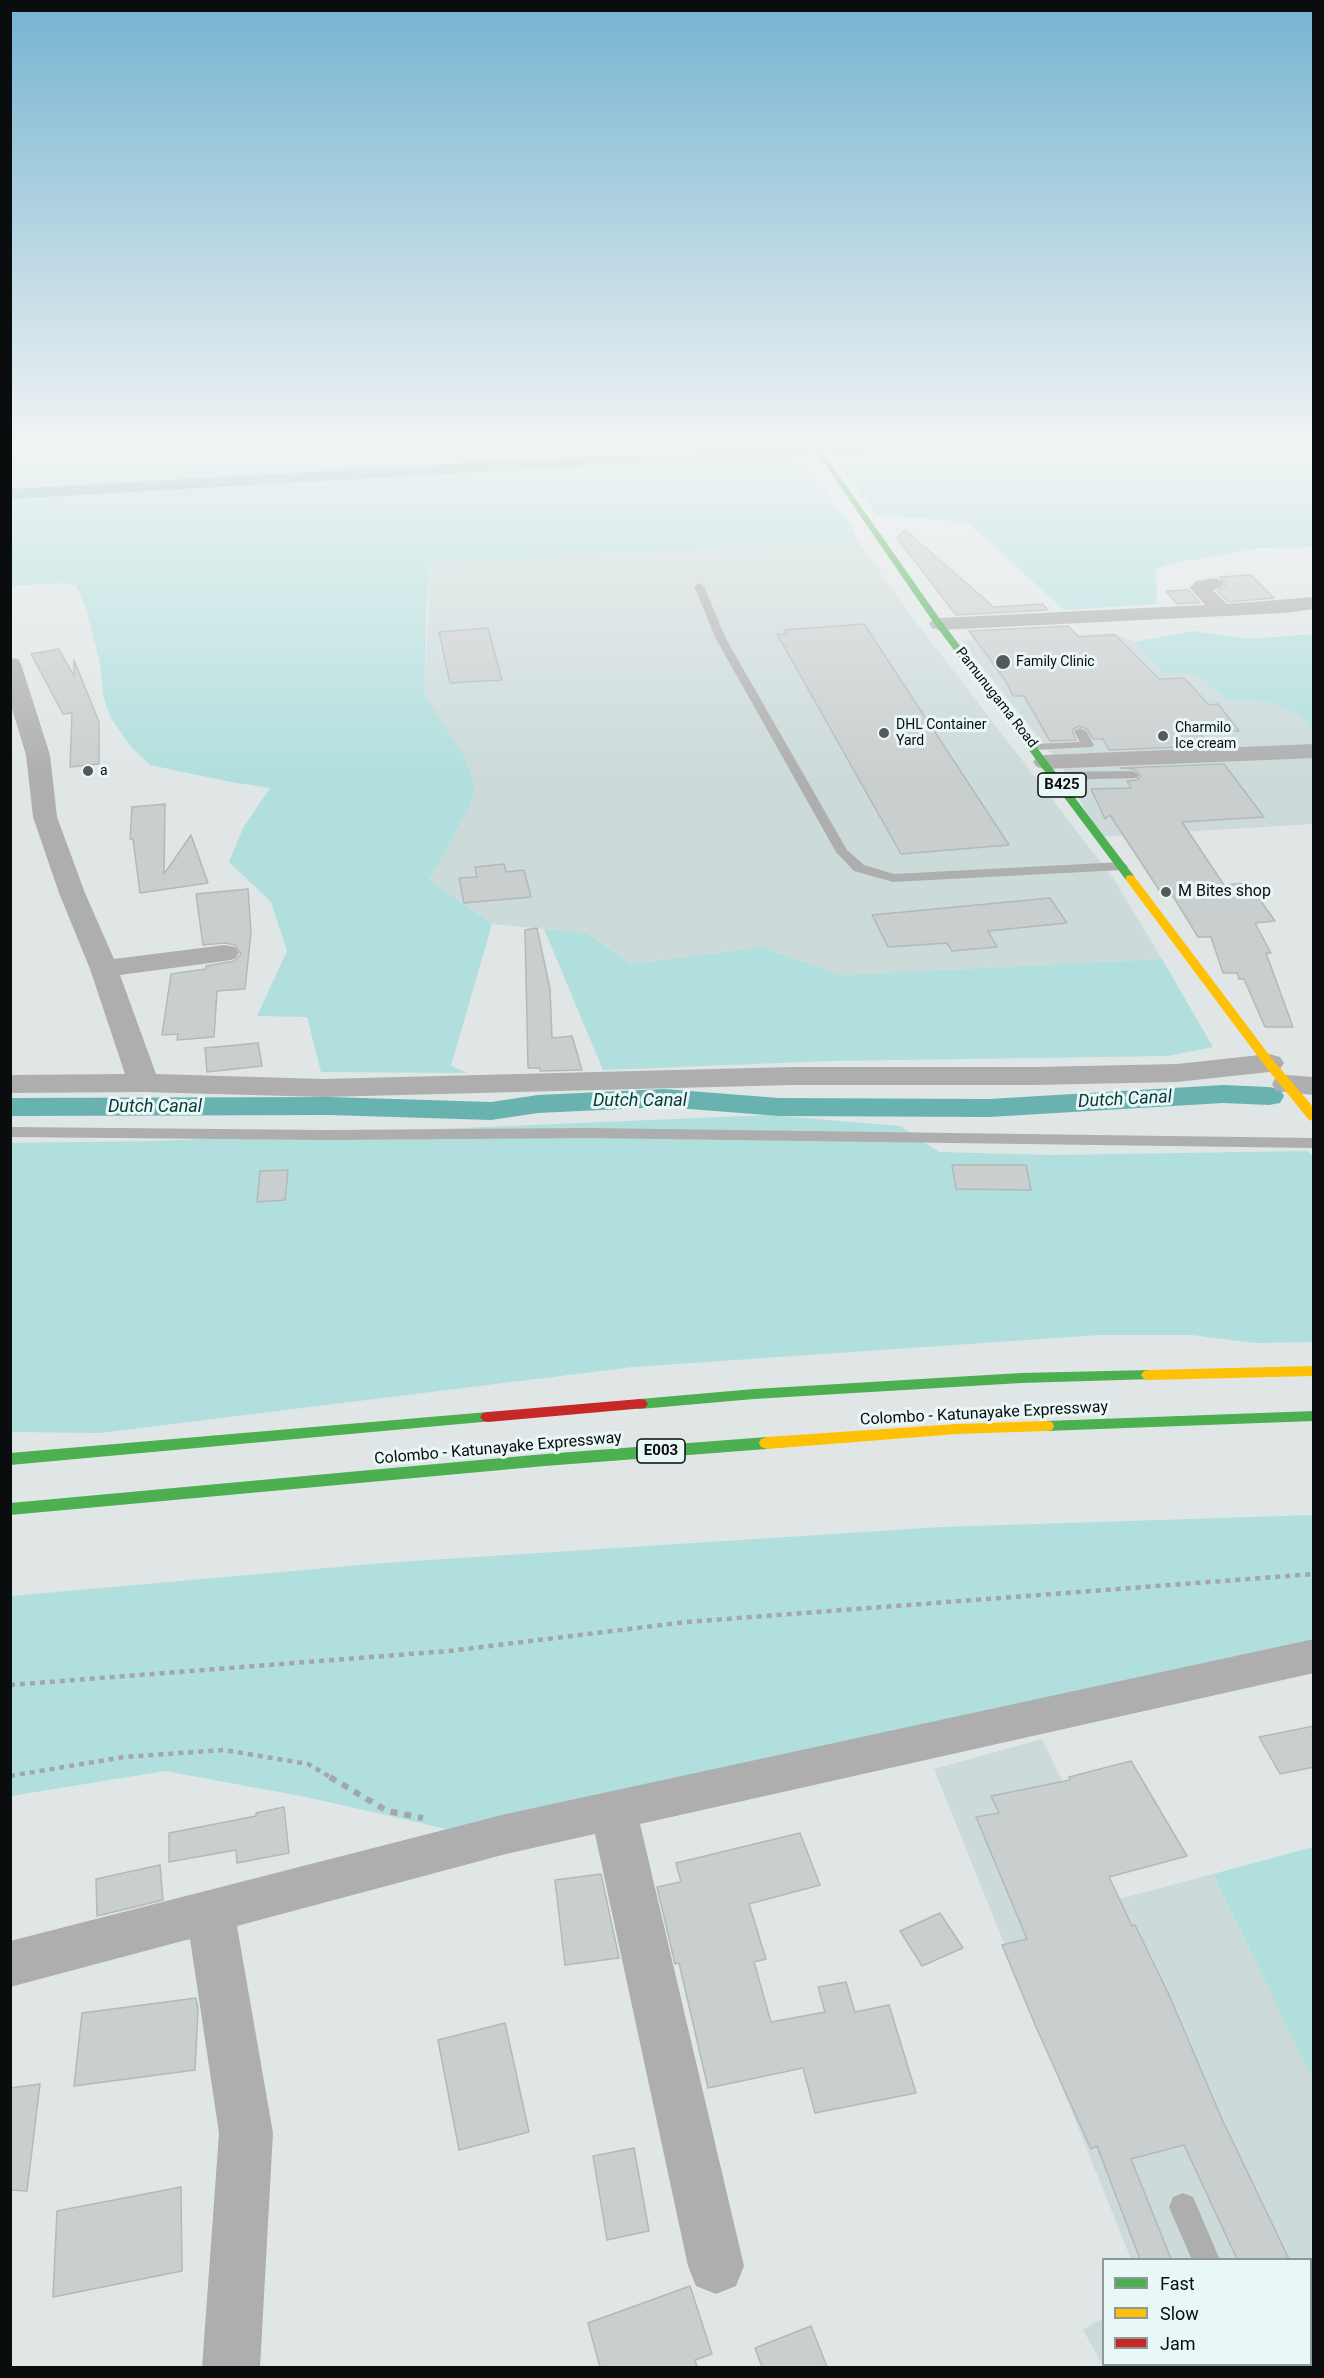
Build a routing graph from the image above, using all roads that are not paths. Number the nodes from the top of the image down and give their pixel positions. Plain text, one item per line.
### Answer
1 (893, 558) edge
2 (1214, 584) dead end
3 (699, 586) dead end
4 (1314, 603) edge
5 (1221, 609) junction
6 (939, 624) junction
7 (10, 664) edge
8 (1080, 731) dead end
9 (1314, 751) edge
10 (10, 755) edge
11 (38, 755) junction
12 (1045, 762) junction
13 (1133, 775) dead end
14 (1122, 866) junction
15 (225, 953) dead end
16 (104, 969) junction
17 (1290, 1078) edge
18 (144, 1083) junction
19 (10, 1084) edge
20 (1314, 1117) edge
21 (10, 1132) edge
22 (1314, 1143) edge
23 (1314, 1371) edge
24 (1314, 1416) edge
25 (10, 1459) edge
26 (10, 1509) edge
27 (1314, 1656) edge
28 (614, 1810) junction
29 (210, 1911) junction
30 (10, 1964) edge
31 (1183, 2207) dead end
32 (1206, 2258) edge
33 (716, 2266) dead end
34 (231, 2367) edge

1 - 6 main road, Pamunugama Road / B425
2 - 5 street
3 - 14 lane
4 - 5 street
5 - 6 street
6 - 12 main road, Pamunugama Road / B425
7 - 11 street
8 - 12 lane
9 - 12 street
10 - 11 street
11 - 16 street
12 - 13 lane
12 - 14 main road, Pamunugama Road / B425
14 - 17 main road, Pamunugama Road / B425
15 - 16 street
16 - 18 street
17 - 18 street
17 - 20 main road, Pamunugama Road / B425
18 - 19 street
21 - 22 lane
23 - 25 main road, Colombo - Katunayake Expressway
24 - 26 main road, Colombo - Katunayake Expressway / E003
27 - 28 street
28 - 29 street
28 - 33 street
29 - 30 street
29 - 34 street
31 - 32 lane

